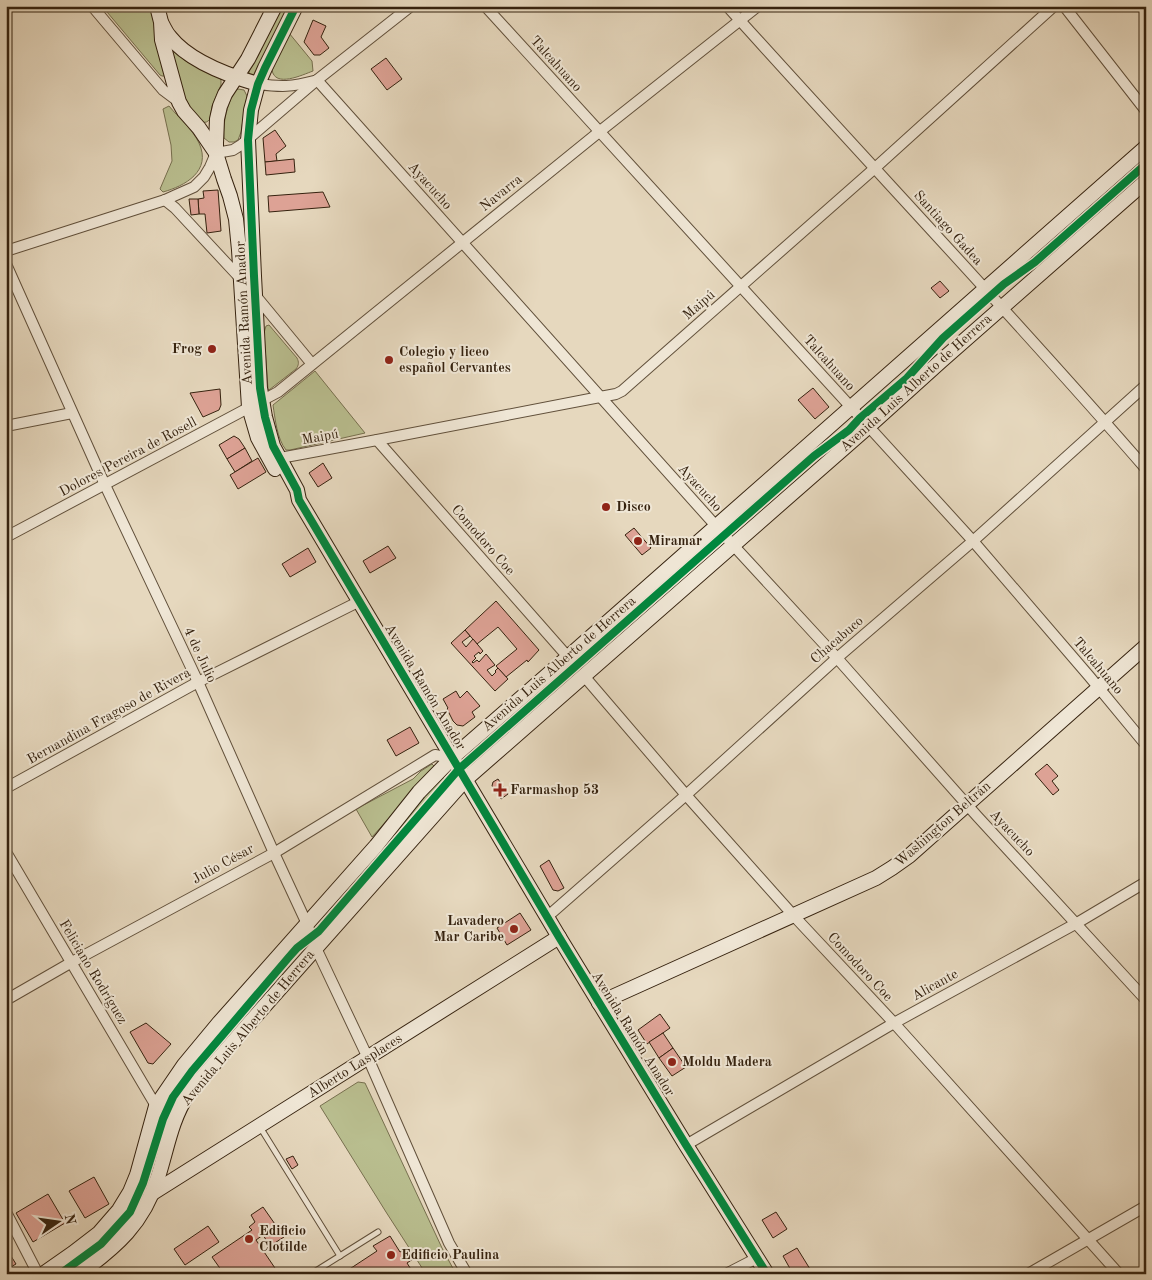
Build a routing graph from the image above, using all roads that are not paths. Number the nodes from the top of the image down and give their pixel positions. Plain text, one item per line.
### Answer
1 (92, 6) edge
2 (157, 6) edge
3 (275, 6) edge
4 (296, 6) edge
5 (411, 6) edge
6 (485, 6) edge
7 (727, 6) edge
8 (758, 6) edge
9 (1054, 6) edge
10 (1064, 6) edge
11 (740, 21) junction
12 (161, 22) junction
13 (236, 77) junction
14 (317, 80) junction
15 (258, 84) junction
16 (179, 102) junction
17 (1146, 111) edge
18 (599, 132) junction
19 (248, 140) junction
20 (1146, 147) edge
21 (216, 153) junction
22 (875, 168) junction
23 (1146, 181) edge
24 (165, 200) junction
25 (462, 242) junction
26 (6, 251) edge
27 (6, 264) edge
28 (241, 278) junction
29 (741, 286) junction
30 (985, 290) junction
31 (255, 295) junction
32 (1001, 308) junction
33 (312, 364) junction
34 (1146, 386) edge
35 (600, 397) junction
36 (262, 401) junction
37 (249, 407) junction
38 (851, 408) junction
39 (72, 412) junction
40 (1105, 422) junction
41 (6, 426) edge
42 (868, 427) junction
43 (377, 440) junction
44 (280, 458) junction
45 (1146, 469) edge
46 (105, 485) junction
47 (299, 500) junction
48 (716, 526) junction
49 (6, 537) edge
50 (973, 541) junction
51 (733, 545) junction
52 (360, 601) junction
53 (1146, 646) edge
54 (568, 657) junction
55 (837, 658) junction
56 (584, 676) junction
57 (198, 682) junction
58 (1099, 688) junction
59 (1146, 745) edge
60 (452, 758) junction
61 (465, 780) junction
62 (6, 788) edge
63 (686, 795) junction
64 (966, 804) junction
65 (6, 852) edge
66 (274, 853) junction
67 (1146, 882) edge
68 (793, 915) junction
69 (547, 917) junction
70 (307, 924) junction
71 (1077, 924) junction
72 (558, 937) junction
73 (316, 948) junction
74 (72, 962) junction
75 (6, 1000) edge
76 (1146, 1000) edge
77 (599, 1003) junction
78 (894, 1023) junction
79 (368, 1058) junction
80 (156, 1106) junction
81 (259, 1127) junction
82 (686, 1145) junction
83 (151, 1194) junction
84 (1146, 1206) edge
85 (8, 1218) edge
86 (378, 1232) dead end
87 (1088, 1239) junction
88 (340, 1256) junction
89 (757, 1258) junction
90 (38, 1274) edge
91 (43, 1274) edge
92 (79, 1274) edge
93 (311, 1274) edge
94 (467, 1274) edge
95 (726, 1274) edge
96 (767, 1274) edge
97 (1028, 1274) edge
98 (1118, 1274) edge

1 - 16 street
2 - 12 street
3 - 13 street, Avenida Ramón Anador
4 - 15 street, Avenida Ramón Anador
5 - 14 street
6 - 18 street, Talcahuano
7 - 11 street, Santiago Gadea
8 - 11 street, Navarra
9 - 22 street, Maipú
10 - 17 street
11 - 18 street, Navarra
11 - 22 street, Santiago Gadea
12 - 13 street
12 - 16 street
13 - 15 street
13 - 21 street, Avenida Ramón Anador
14 - 15 street
14 - 19 street
14 - 25 street, Ayacucho
15 - 19 street, Avenida Ramón Anador
16 - 21 street
18 - 25 street, Navarra
18 - 29 street, Talcahuano
19 - 21 street
19 - 31 street, Avenida Ramón Anador
20 - 30 street, Avenida Luis Alberto de Herrera
21 - 24 street
21 - 28 street, Avenida Ramón Anador
22 - 29 street, Maipú
22 - 30 street, Santiago Gadea
23 - 32 street, Avenida Luis Alberto de Herrera
24 - 26 street
24 - 28 street
25 - 33 street, Navarra
25 - 35 street, Ayacucho
27 - 39 street, 4 de Julio
28 - 37 street, Avenida Ramón Anador
29 - 35 street, Maipú
29 - 38 street, Talcahuano
30 - 32 street, Santiago Gadea
30 - 38 street, Avenida Luis Alberto de Herrera
31 - 33 street
31 - 36 street, Avenida Ramón Anador
32 - 40 street, Santiago Gadea
32 - 42 street, Avenida Luis Alberto de Herrera
33 - 36 street, Navarra
34 - 40 street, Chacabuco
35 - 43 street, Maipú
35 - 48 street, Ayacucho
36 - 37 street, Dolores Pereira de Rosell
36 - 44 street, Avenida Ramón Anador
37 - 46 street, Dolores Pereira de Rosell
37 - 47 street, Avenida Ramón Anador
38 - 42 street, Talcahuano
38 - 48 street, Avenida Luis Alberto de Herrera
39 - 41 street
39 - 46 street, 4 de Julio
40 - 45 street, Santiago Gadea
40 - 50 street, Chacabuco
42 - 50 street, Talcahuano
42 - 51 street, Avenida Luis Alberto de Herrera
43 - 44 street, Maipú
43 - 54 street, Comodoro Coe
44 - 47 street, Avenida Ramón Anador
46 - 49 street, Dolores Pereira de Rosell
46 - 57 street, 4 de Julio
47 - 52 street, Avenida Ramón Anador
48 - 51 street, Ayacucho
48 - 54 street, Avenida Luis Alberto de Herrera
50 - 55 street, Chacabuco
50 - 58 street, Talcahuano
51 - 55 street, Ayacucho
51 - 56 street, Avenida Luis Alberto de Herrera
52 - 57 street, Bernandina Fragoso de Rivera
52 - 60 street, Avenida Ramón Anador
53 - 58 street, Washington Beltrán
54 - 60 street, Avenida Luis Alberto de Herrera
55 - 63 street, Chacabuco
55 - 64 street, Ayacucho
56 - 61 street, Avenida Luis Alberto de Herrera
56 - 63 street, Comodoro Coe
57 - 62 street, Bernandina Fragoso de Rivera
57 - 66 street, 4 de Julio
58 - 59 street, Talcahuano
58 - 64 street, Washington Beltrán
60 - 61 street, Avenida Ramón Anador
60 - 66 street, Julio César
60 - 70 street, Avenida Luis Alberto de Herrera
61 - 69 street, Avenida Ramón Anador
61 - 73 street, Avenida Luis Alberto de Herrera
63 - 68 street, Comodoro Coe
63 - 69 street, Chacabuco
64 - 68 street, Washington Beltrán
64 - 71 street, Ayacucho
65 - 74 street, Feliciano Rodríguez
66 - 70 street, 4 de Julio
66 - 74 street, Julio César
67 - 71 street, Alicante
68 - 77 street, Washington Beltrán
68 - 78 street, Comodoro Coe
69 - 72 street, Avenida Ramón Anador
70 - 73 street, 4 de Julio
70 - 80 street, Avenida Luis Alberto de Herrera
71 - 76 street, Ayacucho
71 - 78 street, Alicante
72 - 77 street, Avenida Ramón Anador
72 - 79 street, Alberto Lasplaces
73 - 79 street, 4 de Julio
73 - 83 street, Avenida Luis Alberto de Herrera
74 - 75 street, Julio César
74 - 80 street, Feliciano Rodríguez
77 - 82 street, Avenida Ramón Anador
78 - 82 street, Alicante
78 - 87 street, Comodoro Coe
79 - 81 street, Alberto Lasplaces
79 - 94 street, 4 de Julio
80 - 91 street, Avenida Luis Alberto de Herrera
81 - 83 street, Alberto Lasplaces
81 - 88 lane
82 - 89 street, Avenida Ramón Anador
83 - 92 street, Avenida Luis Alberto de Herrera
84 - 87 street
85 - 90 street
86 - 88 lane
87 - 97 street
87 - 98 street, Comodoro Coe
88 - 93 lane
89 - 95 street
89 - 96 street, Avenida Ramón Anador

